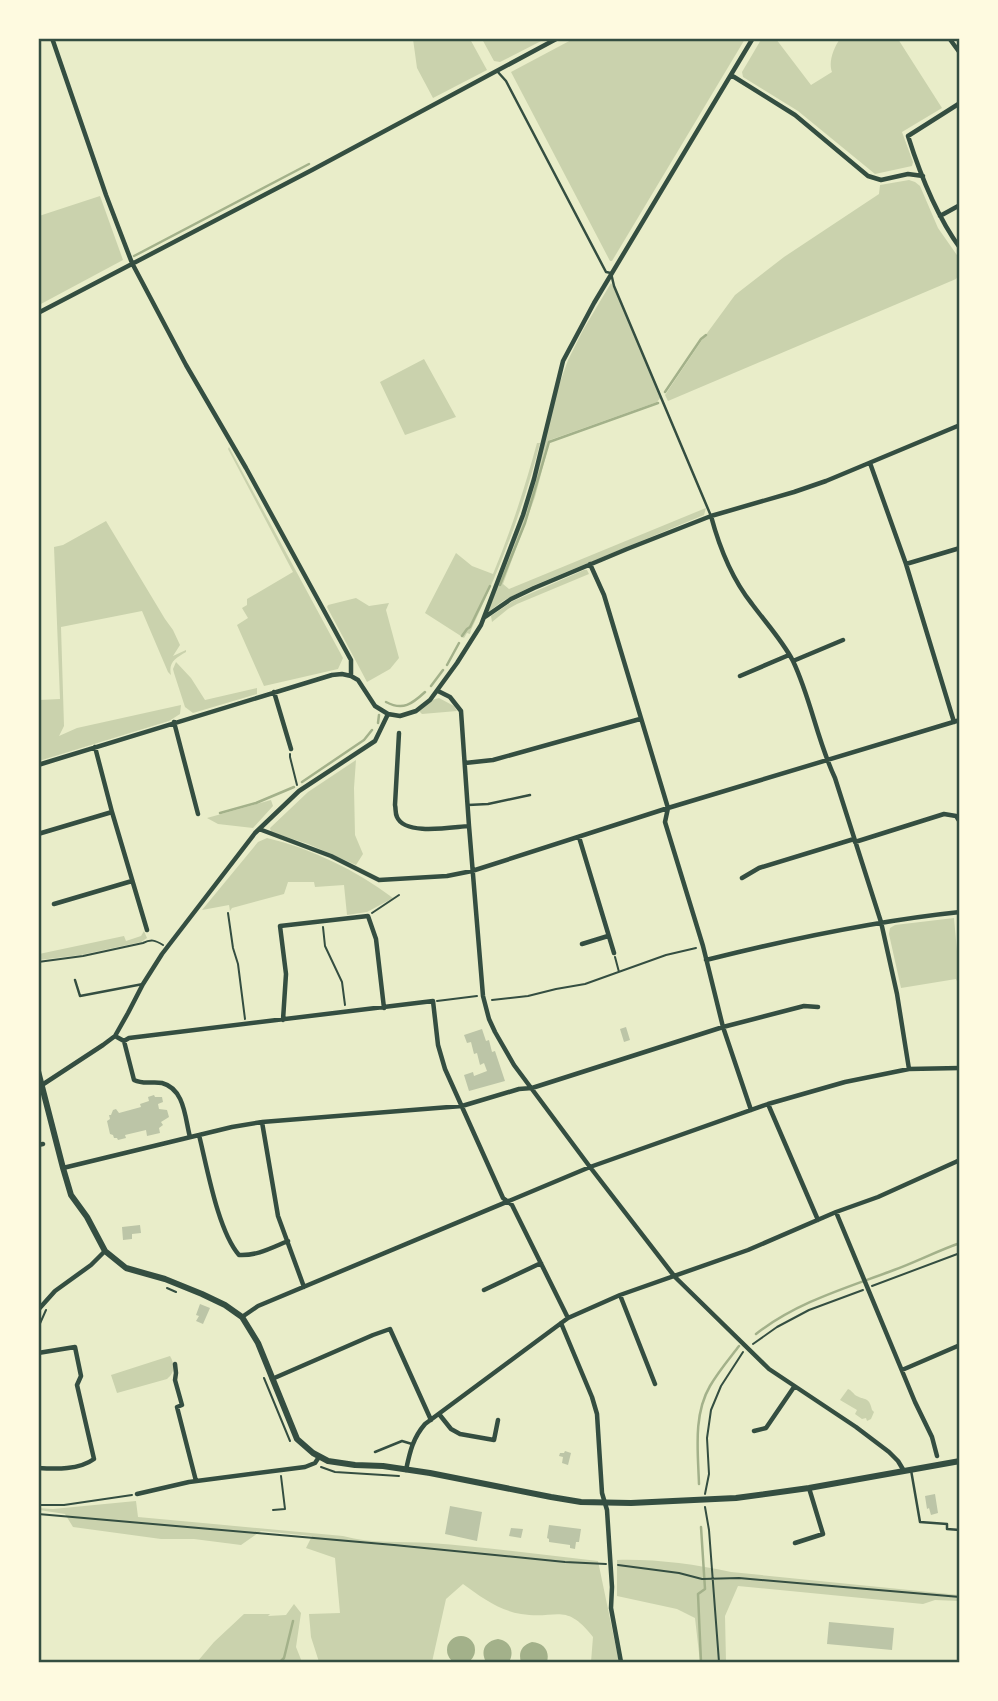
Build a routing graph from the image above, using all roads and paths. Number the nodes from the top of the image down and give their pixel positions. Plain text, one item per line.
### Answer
1 (52, 38) edge
2 (558, 38) edge
3 (753, 38) edge
4 (949, 38) edge
5 (960, 53) edge
6 (497, 71) junction
7 (731, 75) junction
8 (960, 103) edge
9 (923, 176) junction
10 (960, 205) edge
11 (940, 216) junction
12 (960, 248) edge
13 (132, 263) junction
14 (611, 274) junction
15 (38, 313) edge
16 (960, 425) edge
17 (870, 463) junction
18 (710, 516) junction
19 (960, 548) edge
20 (590, 564) junction
21 (906, 564) junction
22 (483, 619) junction
23 (842, 640) dead end
24 (789, 654) junction
25 (793, 661) junction
26 (351, 676) junction
27 (740, 676) dead end
28 (438, 691) junction
29 (274, 692) junction
30 (388, 714) junction
31 (640, 719) junction
32 (957, 721) edge
33 (174, 722) junction
34 (399, 733) dead end
35 (95, 747) junction
36 (291, 749) joint
37 (826, 760) junction
38 (465, 763) junction
39 (38, 765) edge
40 (299, 791) junction
41 (530, 796) dead end
42 (468, 805) junction
43 (668, 808) junction
44 (112, 812) junction
45 (198, 814) dead end
46 (960, 822) edge
47 (469, 826) junction
48 (259, 829) junction
49 (38, 834) edge
50 (579, 837) junction
51 (855, 840) junction
52 (472, 871) junction
53 (742, 878) dead end
54 (132, 881) junction
55 (399, 895) dead end
56 (54, 904) dead end
57 (960, 912) edge
58 (228, 914) dead end
59 (368, 916) junction
60 (322, 921) junction
61 (881, 922) junction
62 (147, 930) dead end
63 (608, 936) junction
64 (582, 944) dead end
65 (703, 946) junction
66 (167, 947) junction
67 (614, 953) joint
68 (706, 960) junction
69 (38, 962) edge
70 (619, 972) junction
71 (75, 980) dead end
72 (142, 984) junction
73 (483, 998) junction
74 (433, 1002) junction
75 (818, 1007) dead end
76 (384, 1008) junction
77 (346, 1013) junction
78 (283, 1020) junction
79 (246, 1025) junction
80 (723, 1027) junction
81 (115, 1035) junction
82 (124, 1041) junction
83 (960, 1068) edge
84 (909, 1069) junction
85 (38, 1071) edge
86 (42, 1085) junction
87 (532, 1087) junction
88 (768, 1104) junction
89 (462, 1106) junction
90 (751, 1110) junction
91 (262, 1122) junction
92 (200, 1135) junction
93 (190, 1137) junction
94 (960, 1160) edge
95 (590, 1167) junction
96 (63, 1168) junction
97 (507, 1202) junction
98 (836, 1212) junction
99 (818, 1220) junction
100 (288, 1241) junction
101 (105, 1251) junction
102 (960, 1253) edge
103 (541, 1263) junction
104 (675, 1277) junction
105 (867, 1286) junction
106 (304, 1287) junction
107 (167, 1288) dead end
108 (484, 1290) dead end
109 (177, 1292) dead end
110 (620, 1295) junction
111 (50, 1302) dead end
112 (39, 1307) edge
113 (242, 1317) junction
114 (568, 1318) junction
115 (561, 1323) junction
116 (38, 1328) edge
117 (960, 1345) edge
118 (747, 1348) junction
119 (38, 1353) edge
120 (174, 1364) dead end
121 (261, 1370) dead end
122 (902, 1370) junction
123 (272, 1379) junction
124 (655, 1384) dead end
125 (794, 1387) junction
126 (439, 1414) junction
127 (431, 1420) junction
128 (498, 1420) dead end
129 (754, 1431) dead end
130 (290, 1441) dead end
131 (412, 1444) junction
132 (375, 1452) dead end
133 (937, 1455) dead end
134 (317, 1460) junction
135 (960, 1461) edge
136 (38, 1468) edge
137 (907, 1470) junction
138 (280, 1472) junction
139 (405, 1473) junction
140 (196, 1481) junction
141 (809, 1488) junction
142 (137, 1494) joint
143 (704, 1500) junction
144 (604, 1503) junction
145 (38, 1505) edge
146 (273, 1510) dead end
147 (38, 1514) edge
148 (960, 1530) edge
149 (795, 1543) dead end
150 (610, 1564) junction
151 (711, 1578) junction
152 (960, 1597) edge
153 (621, 1662) edge
154 (719, 1662) edge

1 - 13 street
2 - 6 street
3 - 7 street
4 - 5 street
6 - 13 street
6 - 14 lane
7 - 9 street
7 - 14 street
8 - 9 street
9 - 11 street
10 - 11 street
11 - 12 street
13 - 15 street
13 - 26 street
14 - 18 lane
14 - 22 street
16 - 17 street
17 - 18 street
17 - 21 street
18 - 20 street
18 - 24 street
19 - 21 street
20 - 22 street
20 - 31 street
21 - 32 street
22 - 28 street
23 - 25 street
24 - 25 street
24 - 27 street
25 - 37 street
26 - 29 street
26 - 30 street
28 - 30 street
28 - 38 street
29 - 33 street
29 - 36 street
30 - 40 street
31 - 38 street
31 - 43 street
32 - 37 street
33 - 35 street
33 - 45 street
34 - 47 street
35 - 39 street
35 - 44 street
36 - 40 path
37 - 43 street
37 - 51 street
38 - 42 street
40 - 48 street
41 - 42 lane
42 - 47 street
43 - 50 street
43 - 65 street
44 - 49 street
44 - 54 street
46 - 51 street
47 - 52 street
48 - 52 street
48 - 66 street
50 - 52 street
50 - 63 street
51 - 53 street
51 - 61 street
52 - 73 street
54 - 56 street
54 - 62 street
55 - 59 path
57 - 61 street
58 - 79 path
59 - 60 street
59 - 76 street
60 - 77 path
60 - 78 street
61 - 68 street
61 - 84 street
63 - 64 street
63 - 67 street
65 - 68 street
65 - 70 path
66 - 69 path
66 - 72 street
67 - 70 path
68 - 80 street
70 - 73 path
71 - 72 lane
72 - 81 street
73 - 74 path
73 - 87 street
74 - 76 street
74 - 89 street
75 - 80 street
76 - 77 street
77 - 78 street
78 - 79 street
79 - 82 street
80 - 87 street
80 - 90 street
81 - 82 street
81 - 86 street
82 - 93 street
83 - 84 street
84 - 88 street
85 - 86 main road
86 - 96 main road
87 - 89 street
87 - 95 street
88 - 90 street
88 - 99 street
89 - 91 street
89 - 97 street
90 - 95 street
91 - 92 street
91 - 100 street
92 - 93 street
92 - 100 street
93 - 96 street
94 - 98 street
95 - 97 street
95 - 104 street
96 - 101 main road
97 - 103 street
97 - 106 street
98 - 99 street
98 - 105 street
99 - 104 street
100 - 106 street
101 - 112 street
101 - 113 main road
102 - 105 path
103 - 108 street
103 - 114 street
104 - 110 street
104 - 118 street
105 - 118 path
105 - 122 street
106 - 113 street
107 - 109 path
110 - 114 street
110 - 124 street
111 - 116 path
113 - 123 main road
114 - 115 street
115 - 126 street
115 - 144 street
117 - 122 street
118 - 125 street
118 - 143 path
119 - 136 street
120 - 140 street
121 - 130 path
122 - 133 street
123 - 127 street
123 - 134 main road
125 - 129 street
125 - 137 street
126 - 127 street
126 - 128 street
127 - 131 street
131 - 132 lane
131 - 139 street
134 - 138 street
134 - 139 main road
134 - 139 path
135 - 137 main road
137 - 141 main road
137 - 148 lane
138 - 140 street
138 - 146 path
139 - 144 main road
140 - 142 street
141 - 143 main road
141 - 149 street
142 - 145 path
143 - 144 main road
143 - 151 path
144 - 150 street
147 - 150 path
150 - 151 path
150 - 153 street
151 - 152 path
151 - 154 path

